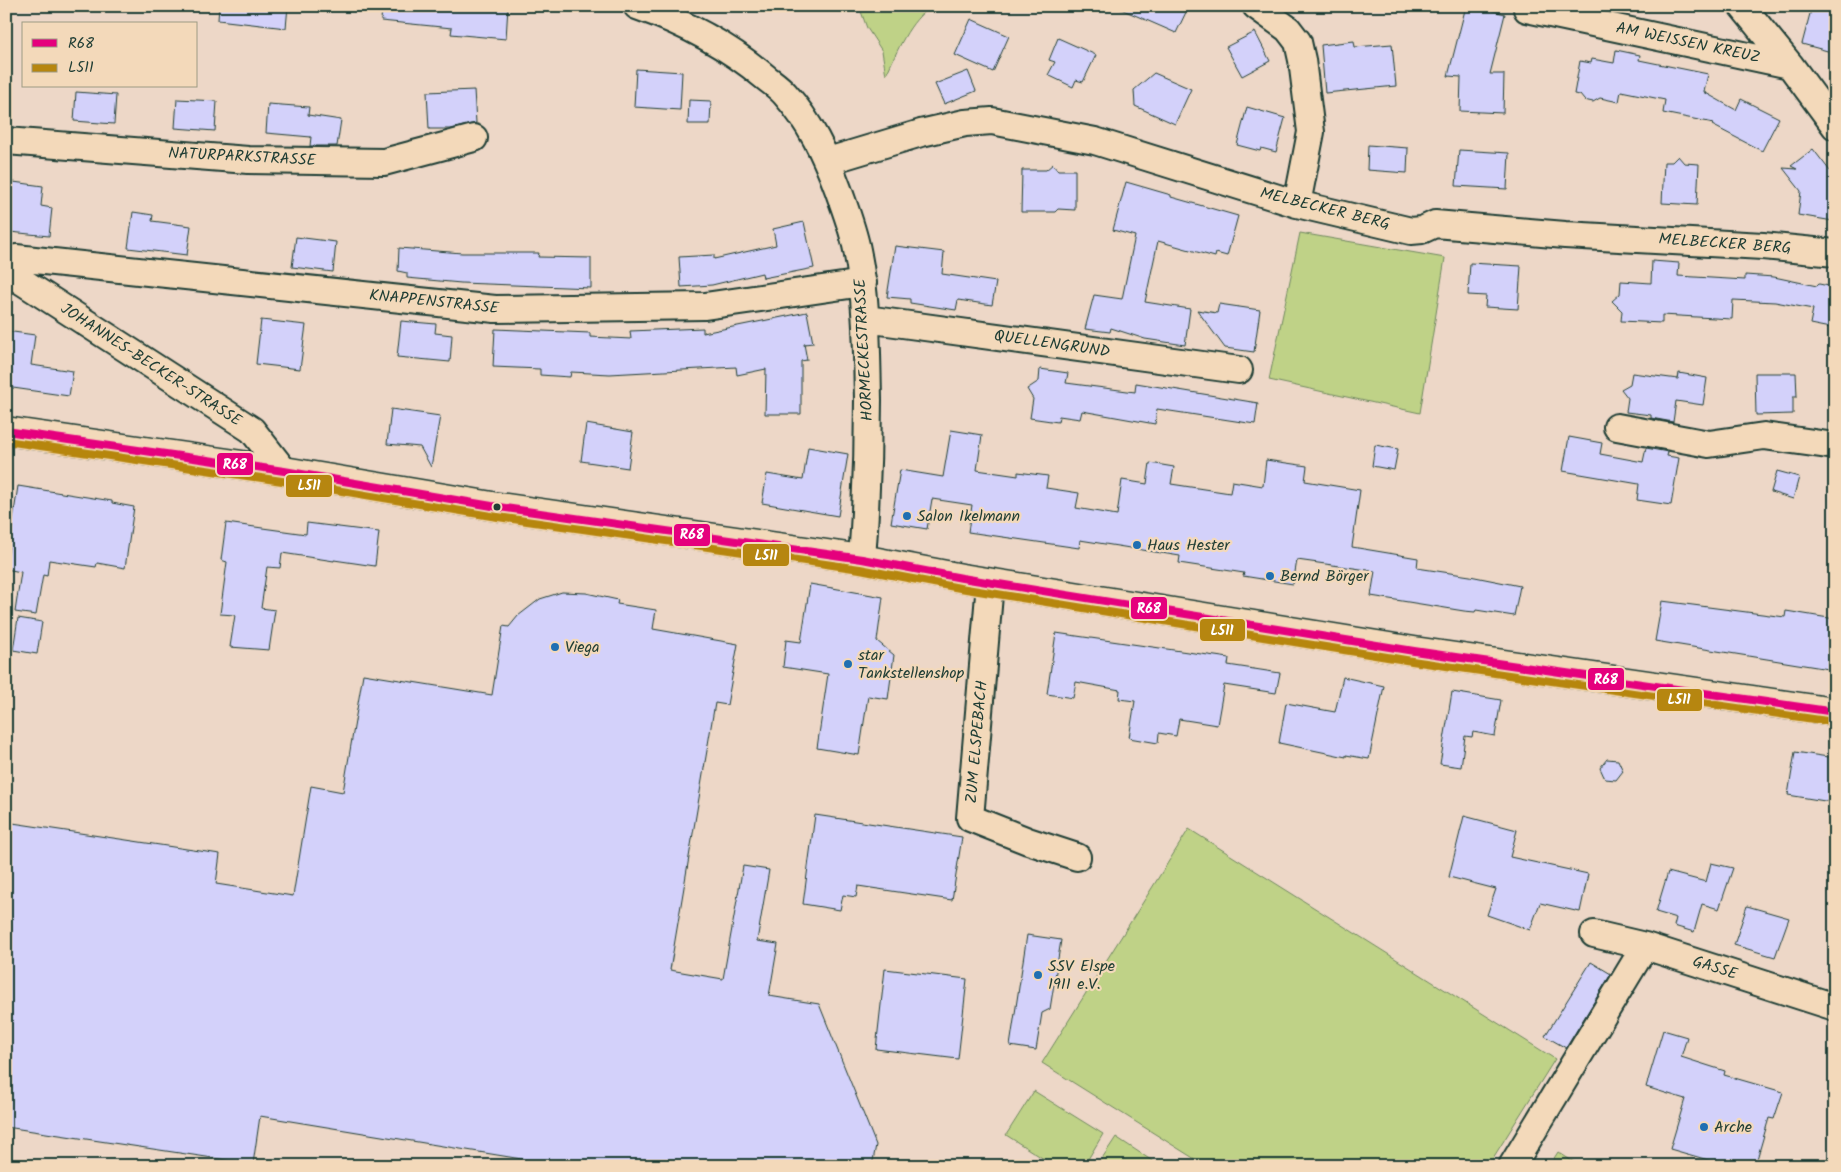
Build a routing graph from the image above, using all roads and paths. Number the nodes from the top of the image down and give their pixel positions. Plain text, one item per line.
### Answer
1 (637, 6) edge
2 (1256, 6) edge
3 (1742, 6) edge
4 (1527, 9) dead end
5 (1790, 65) junction
6 (1835, 126) edge
7 (474, 138) dead end
8 (6, 142) edge
9 (828, 161) junction
10 (1297, 204) junction
11 (1835, 253) edge
12 (10, 274) edge
13 (863, 283) junction
14 (866, 319) junction
15 (1239, 370) dead end
16 (1617, 427) dead end
17 (6, 431) edge
18 (1835, 446) edge
19 (284, 470) junction
20 (862, 559) junction
21 (990, 583) junction
22 (1835, 712) edge
23 (1077, 857) dead end
24 (1594, 934) dead end
25 (1645, 946) junction
26 (1835, 1007) edge
27 (1512, 1166) edge

1 - 9 street, HORMECKESTRASSE
2 - 10 street
3 - 5 street
4 - 5 street, AM WEISSEN KREUZ
5 - 6 street
7 - 8 street, NATURPARKSTRASSE
9 - 10 street, MELBECKER BERG
9 - 13 street, HORMECKESTRASSE
10 - 11 street, MELBECKER BERG
12 - 13 street, KNAPPENSTRASSE
12 - 19 street, JOHANNES-BECKER-STRASSE
13 - 14 street, HORMECKESTRASSE
14 - 15 street, QUELLENGRUND
14 - 20 street, HORMECKESTRASSE
16 - 18 street
17 - 19 main road
19 - 20 main road
20 - 21 main road
21 - 22 main road
21 - 23 street, ZUM ELSPEBACH
24 - 25 street, GASSE
25 - 26 street, GASSE
25 - 27 street

